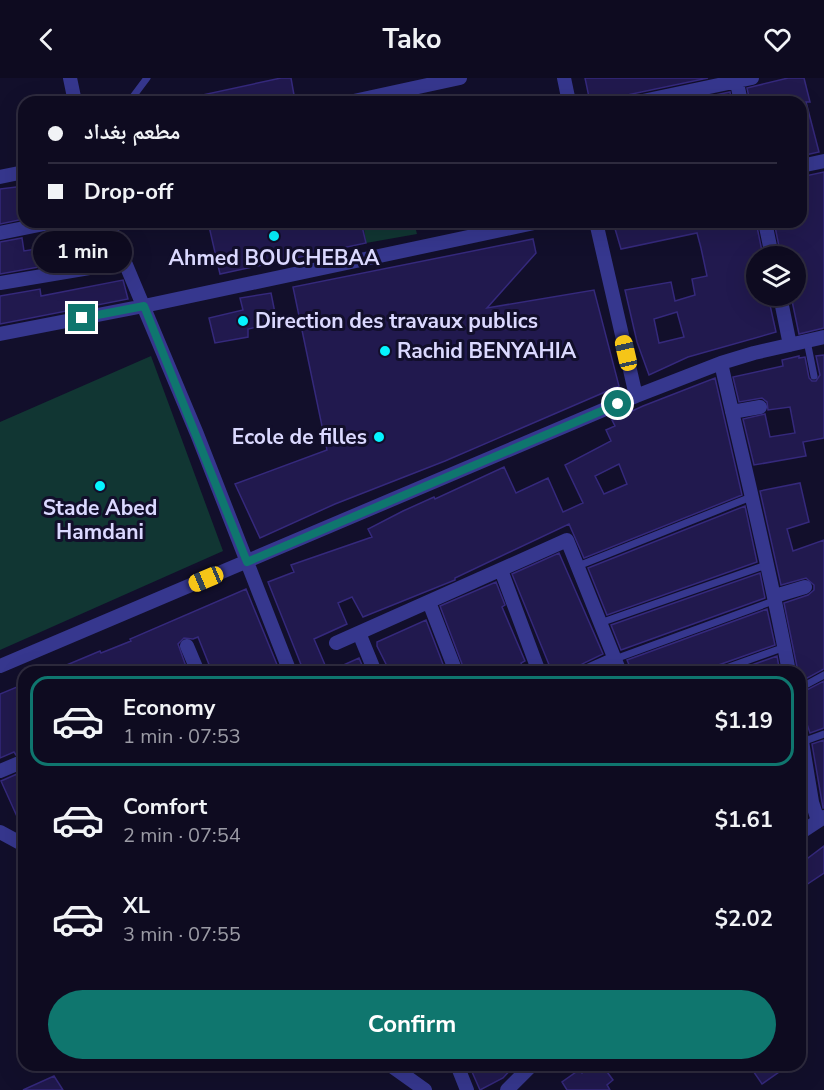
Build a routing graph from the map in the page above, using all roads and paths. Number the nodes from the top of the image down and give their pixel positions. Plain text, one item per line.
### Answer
1 (70, 78) edge
2 (147, 78) edge
3 (460, 78) edge
4 (564, 78) edge
5 (752, 78) edge
6 (736, 80) edge
7 (74, 96) edge
8 (134, 96) edge
9 (377, 96) edge
10 (568, 96) edge
11 (665, 96) edge
12 (740, 96) edge
13 (824, 161) edge
14 (807, 165) edge
15 (18, 173) edge
16 (0, 177) edge
17 (25, 228) edge
18 (110, 228) edge
19 (511, 228) edge
20 (597, 228) edge
21 (766, 228) edge
22 (0, 233) edge
23 (770, 246) edge
24 (124, 262) junction
25 (0, 284) edge
26 (144, 306) junction
27 (782, 306) edge
28 (0, 334) edge
29 (824, 337) edge
30 (807, 341) junction
31 (790, 345) junction
32 (722, 363) junction
33 (814, 376) dead end
34 (636, 396) junction
35 (760, 407) dead end
36 (732, 412) junction
37 (751, 497) junction
38 (247, 562) junction
39 (766, 565) junction
40 (578, 566) junction
41 (501, 570) junction
42 (805, 587) dead end
43 (776, 598) junction
44 (429, 602) junction
45 (600, 623) junction
46 (359, 633) junction
47 (336, 643) dead end
48 (188, 646) dead end
49 (785, 647) junction
50 (0, 666) edge
51 (196, 666) edge
52 (288, 666) edge
53 (373, 666) edge
54 (454, 666) edge
55 (537, 666) edge
56 (618, 666) edge
57 (732, 666) edge
58 (788, 666) edge
59 (824, 675) edge
60 (806, 685) edge
61 (824, 734) edge
62 (806, 737) edge
63 (806, 761) edge
64 (18, 764) edge
65 (0, 771) edge
66 (821, 819) edge
67 (806, 829) edge
68 (0, 832) edge
69 (18, 841) edge
70 (398, 1071) edge
71 (459, 1071) edge
72 (526, 1071) edge
73 (425, 1090) edge
74 (467, 1090) edge
75 (507, 1090) edge

1 - 7 street
2 - 8 lane
3 - 9 street
4 - 10 street
5 - 6 street
6 - 11 street
6 - 12 street
13 - 14 street
15 - 16 street
17 - 22 street
18 - 24 street
19 - 26 street
20 - 34 street
21 - 23 street
24 - 25 street
24 - 26 street
26 - 28 street
26 - 38 street
27 - 31 street
29 - 30 street
30 - 31 street
30 - 33 lane
31 - 32 street
32 - 34 street
32 - 36 street
34 - 38 street
35 - 36 street
36 - 37 street
37 - 39 street
37 - 40 lane
38 - 50 street
38 - 52 street
39 - 43 street
39 - 45 lane
40 - 41 street
40 - 45 street
41 - 44 street
41 - 55 street
42 - 43 street
43 - 49 street
43 - 56 lane
44 - 46 street
44 - 54 street
45 - 56 street
46 - 47 street
46 - 53 street
48 - 51 street
49 - 57 lane
49 - 58 street
59 - 60 lane
61 - 62 lane
63 - 66 street
64 - 65 street
66 - 67 street
68 - 69 street
70 - 73 street
71 - 74 street
72 - 75 street

